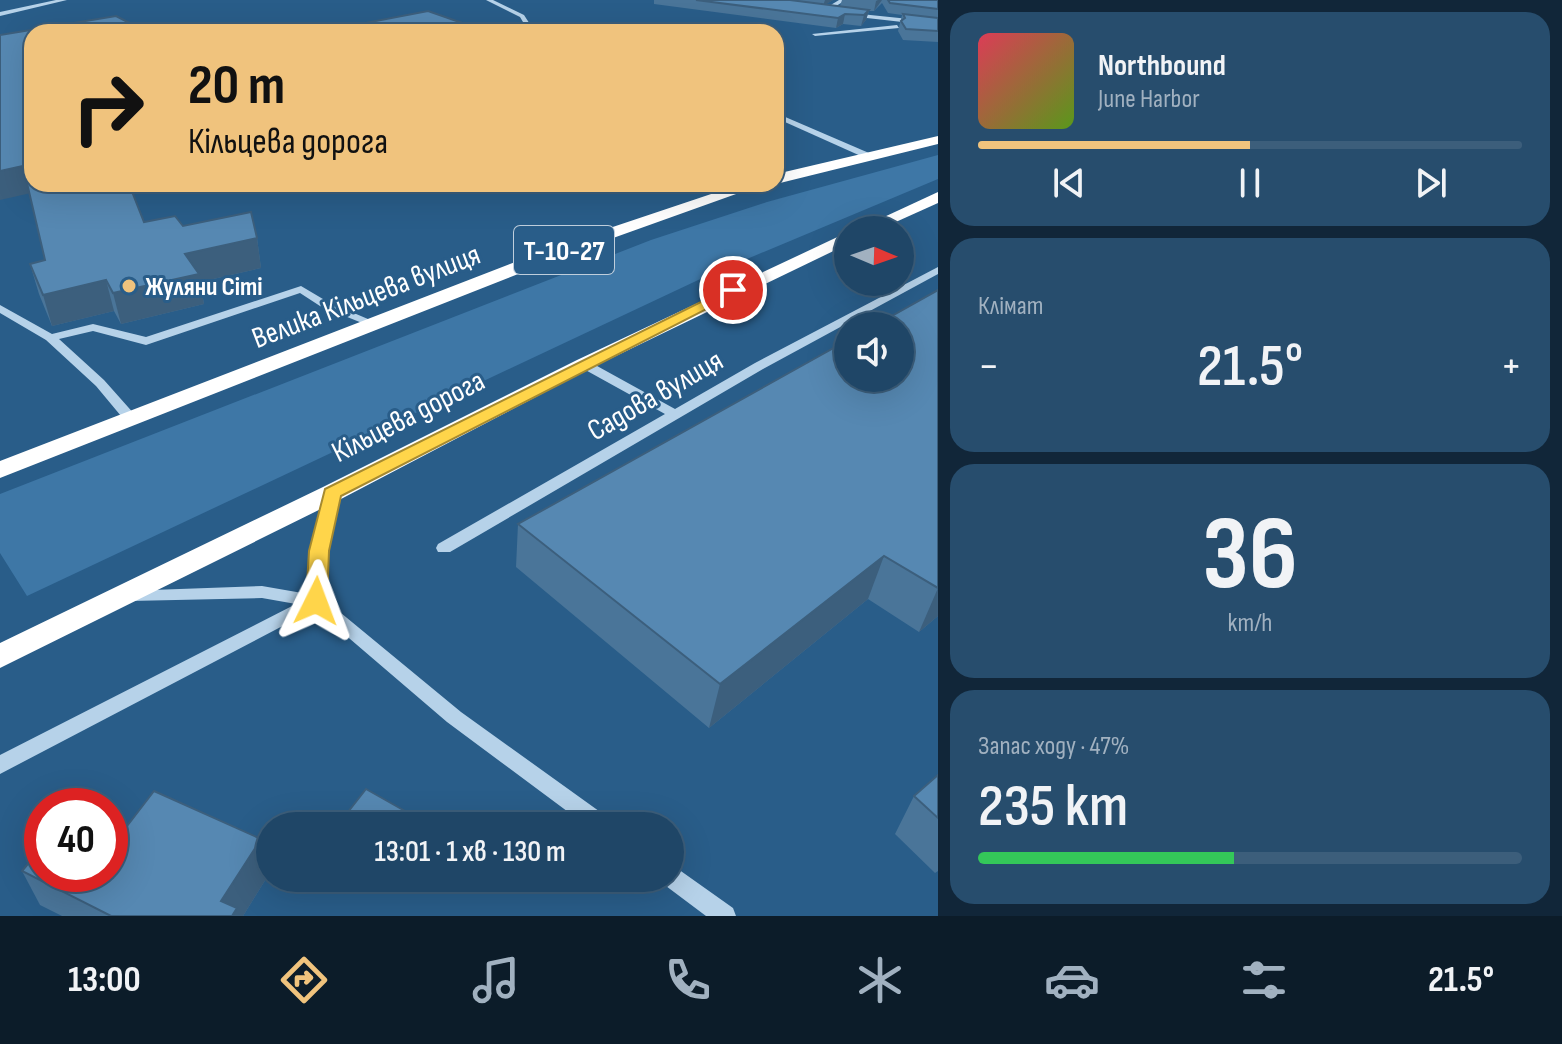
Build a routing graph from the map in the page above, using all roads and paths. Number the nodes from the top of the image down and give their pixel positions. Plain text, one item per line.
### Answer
1 (64, 0) edge
2 (489, 0) edge
3 (843, 0) edge
4 (810, 9) edge
5 (824, 11) junction
6 (0, 14) edge
7 (527, 24) edge
8 (938, 24) edge
9 (815, 34) dead end
10 (784, 119) edge
11 (938, 140) edge
12 (866, 155) junction
13 (784, 177) edge
14 (732, 192) edge
15 (938, 197) edge
16 (895, 216) edge
17 (834, 244) edge
18 (938, 270) edge
19 (0, 308) edge
20 (376, 325) junction
21 (50, 338) junction
22 (584, 364) junction
23 (676, 415) junction
24 (131, 419) junction
25 (0, 470) edge
26 (332, 493) junction
27 (444, 548) dead end
28 (123, 596) junction
29 (316, 601) junction
30 (0, 656) edge
31 (0, 765) edge
32 (584, 812) edge
33 (684, 886) edge
34 (725, 916) edge

1 - 6 street
2 - 7 street
3 - 5 street
4 - 5 street
5 - 8 street
8 - 9 street
10 - 12 street
11 - 12 highway
12 - 13 highway
14 - 20 highway, Велика Кільцева вулиця / Т-10-27
15 - 16 highway
17 - 22 highway, Кільцева дорога
18 - 23 street, Садова вулиця
19 - 21 street
20 - 21 street
20 - 24 highway, Велика Кільцева вулиця / Т-10-27
21 - 24 street
22 - 23 street
22 - 26 highway, Кільцева дорога
23 - 27 street, Садова вулиця
24 - 25 highway, Велика Кільцева вулиця / Т-10-27
26 - 28 highway, Кільцева дорога
26 - 29 street
28 - 29 street
28 - 30 highway, Кільцева дорога
29 - 31 street
29 - 32 street
33 - 34 street

